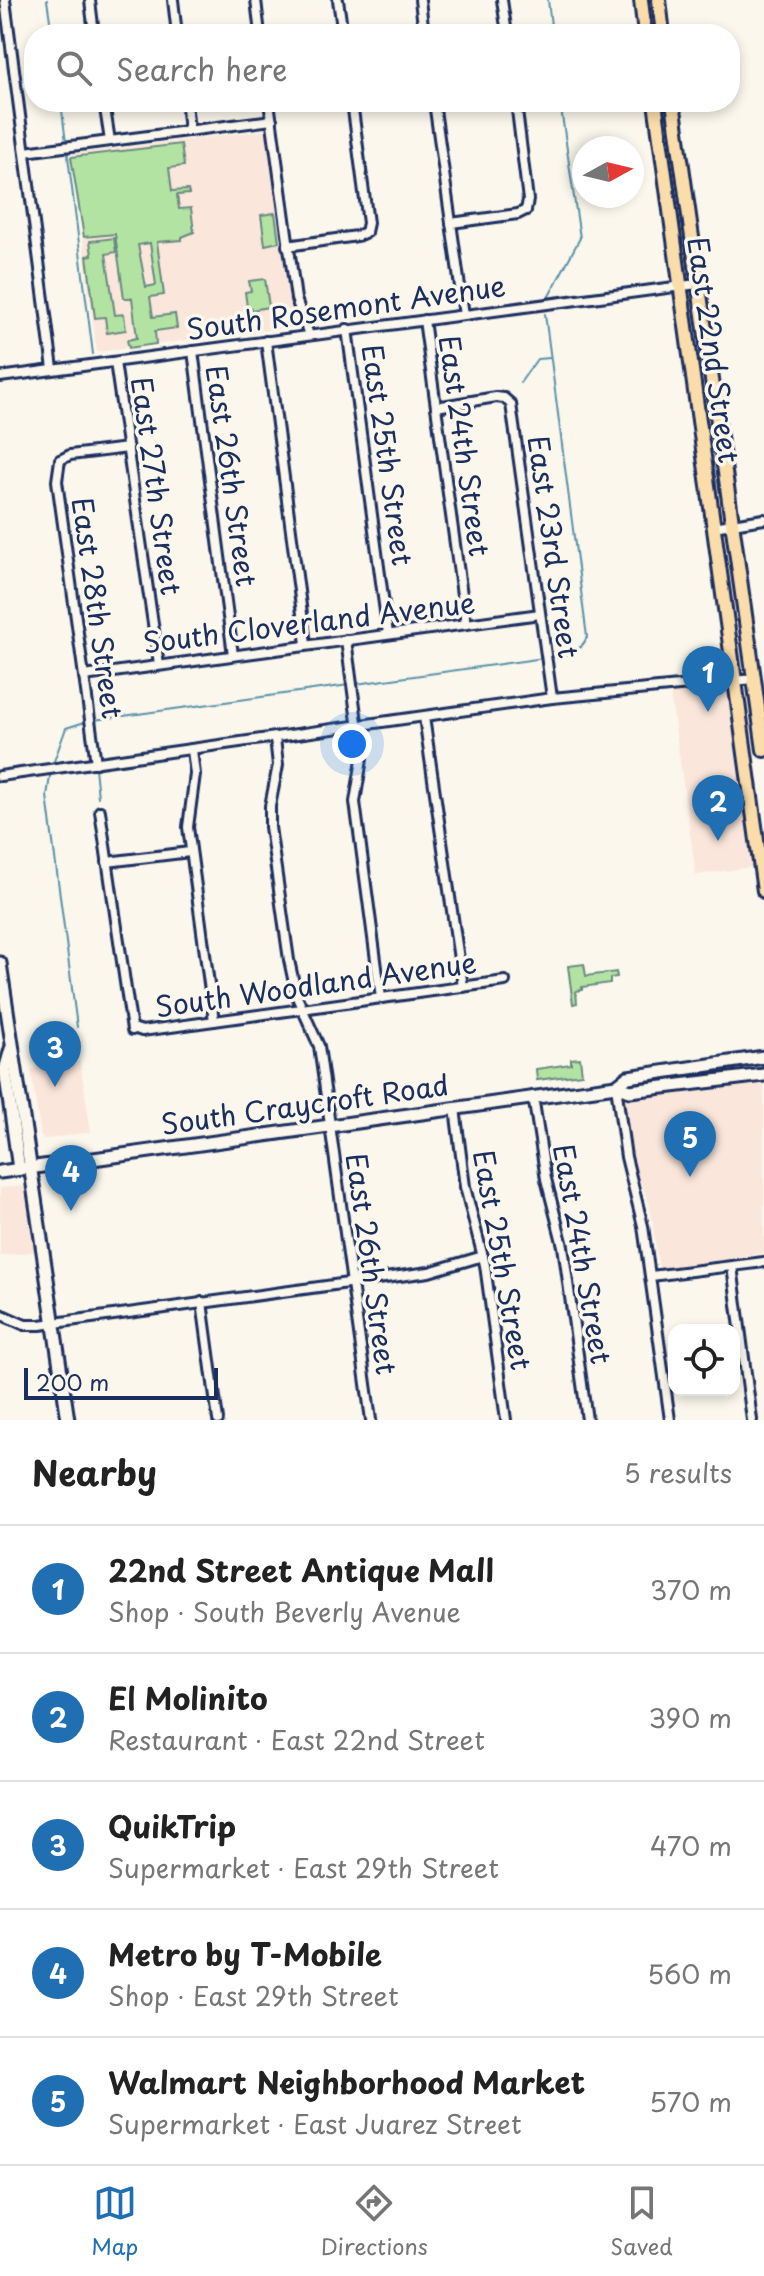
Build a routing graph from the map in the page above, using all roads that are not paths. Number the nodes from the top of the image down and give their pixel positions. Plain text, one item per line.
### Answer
1 (5, 0) edge
2 (90, 0) edge
3 (173, 0) edge
4 (256, 0) edge
5 (338, 0) edge
6 (420, 0) edge
7 (502, 0) edge
8 (641, 0) edge
9 (659, 0) edge
10 (93, 24) edge
11 (176, 24) edge
12 (259, 24) edge
13 (342, 24) edge
14 (423, 24) edge
15 (506, 24) edge
16 (644, 24) edge
17 (662, 24) edge
18 (106, 112) edge
19 (187, 112) edge
20 (271, 112) edge
21 (353, 112) edge
22 (435, 112) edge
23 (517, 112) edge
24 (656, 112) edge
25 (674, 112) edge
26 (272, 120) junction
27 (189, 131) junction
28 (110, 141) junction
29 (25, 152) junction
30 (451, 223) junction
31 (287, 246) junction
32 (697, 284) junction
33 (680, 287) junction
34 (464, 315) junction
35 (424, 320) junction
36 (347, 329) junction
37 (309, 335) junction
38 (266, 341) junction
39 (193, 351) junction
40 (115, 362) junction
41 (53, 369) junction
42 (0, 377) edge
43 (436, 407) junction
44 (128, 448) junction
45 (764, 519) edge
46 (731, 524) junction
47 (713, 527) junction
48 (540, 614) junction
49 (466, 624) junction
50 (388, 634) junction
51 (346, 640) junction
52 (306, 644) junction
53 (233, 655) junction
54 (159, 665) junction
55 (84, 676) junction
56 (734, 679) junction
57 (754, 679) junction
58 (552, 698) junction
59 (424, 717) junction
60 (357, 727) junction
61 (275, 738) junction
62 (192, 750) junction
63 (764, 750) edge
64 (96, 763) junction
65 (0, 776) edge
66 (100, 811) dead end
67 (190, 852) junction
68 (107, 862) junction
69 (764, 891) edge
70 (0, 963) edge
71 (505, 981) dead end
72 (463, 987) junction
73 (381, 998) junction
74 (305, 1010) junction
75 (214, 1021) junction
76 (764, 1057) edge
77 (703, 1066) junction
78 (764, 1075) edge
79 (616, 1086) junction
80 (669, 1087) junction
81 (533, 1096) junction
82 (455, 1108) junction
83 (329, 1127) junction
84 (25, 1168) junction
85 (0, 1172) edge
86 (483, 1256) junction
87 (764, 1262) edge
88 (732, 1266) junction
89 (651, 1276) junction
90 (350, 1282) junction
91 (202, 1302) junction
92 (0, 1314) edge
93 (55, 1323) junction
94 (68, 1420) edge
95 (218, 1420) edge
96 (371, 1420) edge
97 (506, 1420) edge
98 (587, 1420) edge
99 (670, 1420) edge
100 (752, 1420) edge

1 - 29 street
2 - 10 street
3 - 11 street
4 - 12 street
5 - 13 street
6 - 14 street
7 - 15 street
8 - 16 main road
9 - 17 main road
18 - 28 street
19 - 27 street
20 - 26 street
21 - 31 street
22 - 30 street, East 24th Street
23 - 30 street
24 - 33 main road, East 22nd Street
25 - 32 main road, East 22nd Street
26 - 27 street
26 - 31 street
27 - 28 street
28 - 29 street
29 - 41 street
30 - 34 street, East 24th Street
31 - 37 street
32 - 33 street, South Rosemont Avenue
32 - 46 main road, East 22nd Street
33 - 34 street, South Rosemont Avenue
33 - 47 main road, East 22nd Street
34 - 35 street, South Rosemont Avenue
35 - 36 street, South Rosemont Avenue
35 - 43 street, East 24th Street
36 - 37 street, South Rosemont Avenue
36 - 50 street, East 25th Street
37 - 38 street, South Rosemont Avenue
38 - 39 street, South Rosemont Avenue
38 - 52 street
39 - 40 street, South Rosemont Avenue
39 - 53 street, East 26th Street
40 - 41 street, South Rosemont Avenue
40 - 44 street, East 27th Street
41 - 42 street, South Rosemont Avenue
43 - 48 street, East 23rd Street
43 - 49 street, East 24th Street
44 - 54 street, East 27th Street
44 - 55 street, East 28th Street
45 - 46 street
46 - 47 street
46 - 57 main road, East 22nd Street
47 - 56 main road, East 22nd Street
48 - 49 street, South Cloverland Avenue
48 - 58 street, East 23rd Street
49 - 50 street, South Cloverland Avenue
50 - 51 street, South Cloverland Avenue
51 - 52 street, South Cloverland Avenue
51 - 60 street
52 - 53 street, South Cloverland Avenue
53 - 54 street, South Cloverland Avenue
54 - 55 street, South Cloverland Avenue
55 - 64 street, East 28th Street
56 - 57 street
56 - 58 street
56 - 69 main road, East 22nd Street
57 - 63 main road, East 22nd Street
58 - 59 street
59 - 60 street
59 - 72 street
60 - 61 street
60 - 73 street
61 - 62 street
61 - 74 street, East 26th Street
62 - 64 street
62 - 67 street
64 - 65 street
66 - 68 street
67 - 68 street
67 - 75 street
68 - 75 street, South Woodland Avenue
70 - 84 main road
71 - 72 street, South Woodland Avenue
72 - 73 street, South Woodland Avenue
73 - 74 street, South Woodland Avenue
74 - 75 street, South Woodland Avenue
74 - 83 street, East 26th Street
76 - 77 main road, South Craycroft Road
77 - 79 main road, South Craycroft Road
77 - 80 main road
78 - 80 main road, South Craycroft Road
79 - 80 main road, South Craycroft Road
79 - 81 main road, South Craycroft Road
79 - 89 street
81 - 82 main road, South Craycroft Road
81 - 98 street, East 24th Street
82 - 83 main road, South Craycroft Road
82 - 86 street, East 25th Street
83 - 84 main road, South Craycroft Road
83 - 90 street, East 26th Street
84 - 85 main road, South Craycroft Road
84 - 93 main road
86 - 90 street
86 - 97 street, East 25th Street
87 - 88 street
88 - 89 street
88 - 100 street
89 - 99 street
90 - 91 street
90 - 96 street, East 26th Street
91 - 93 street
91 - 95 street
92 - 93 street
93 - 94 main road

